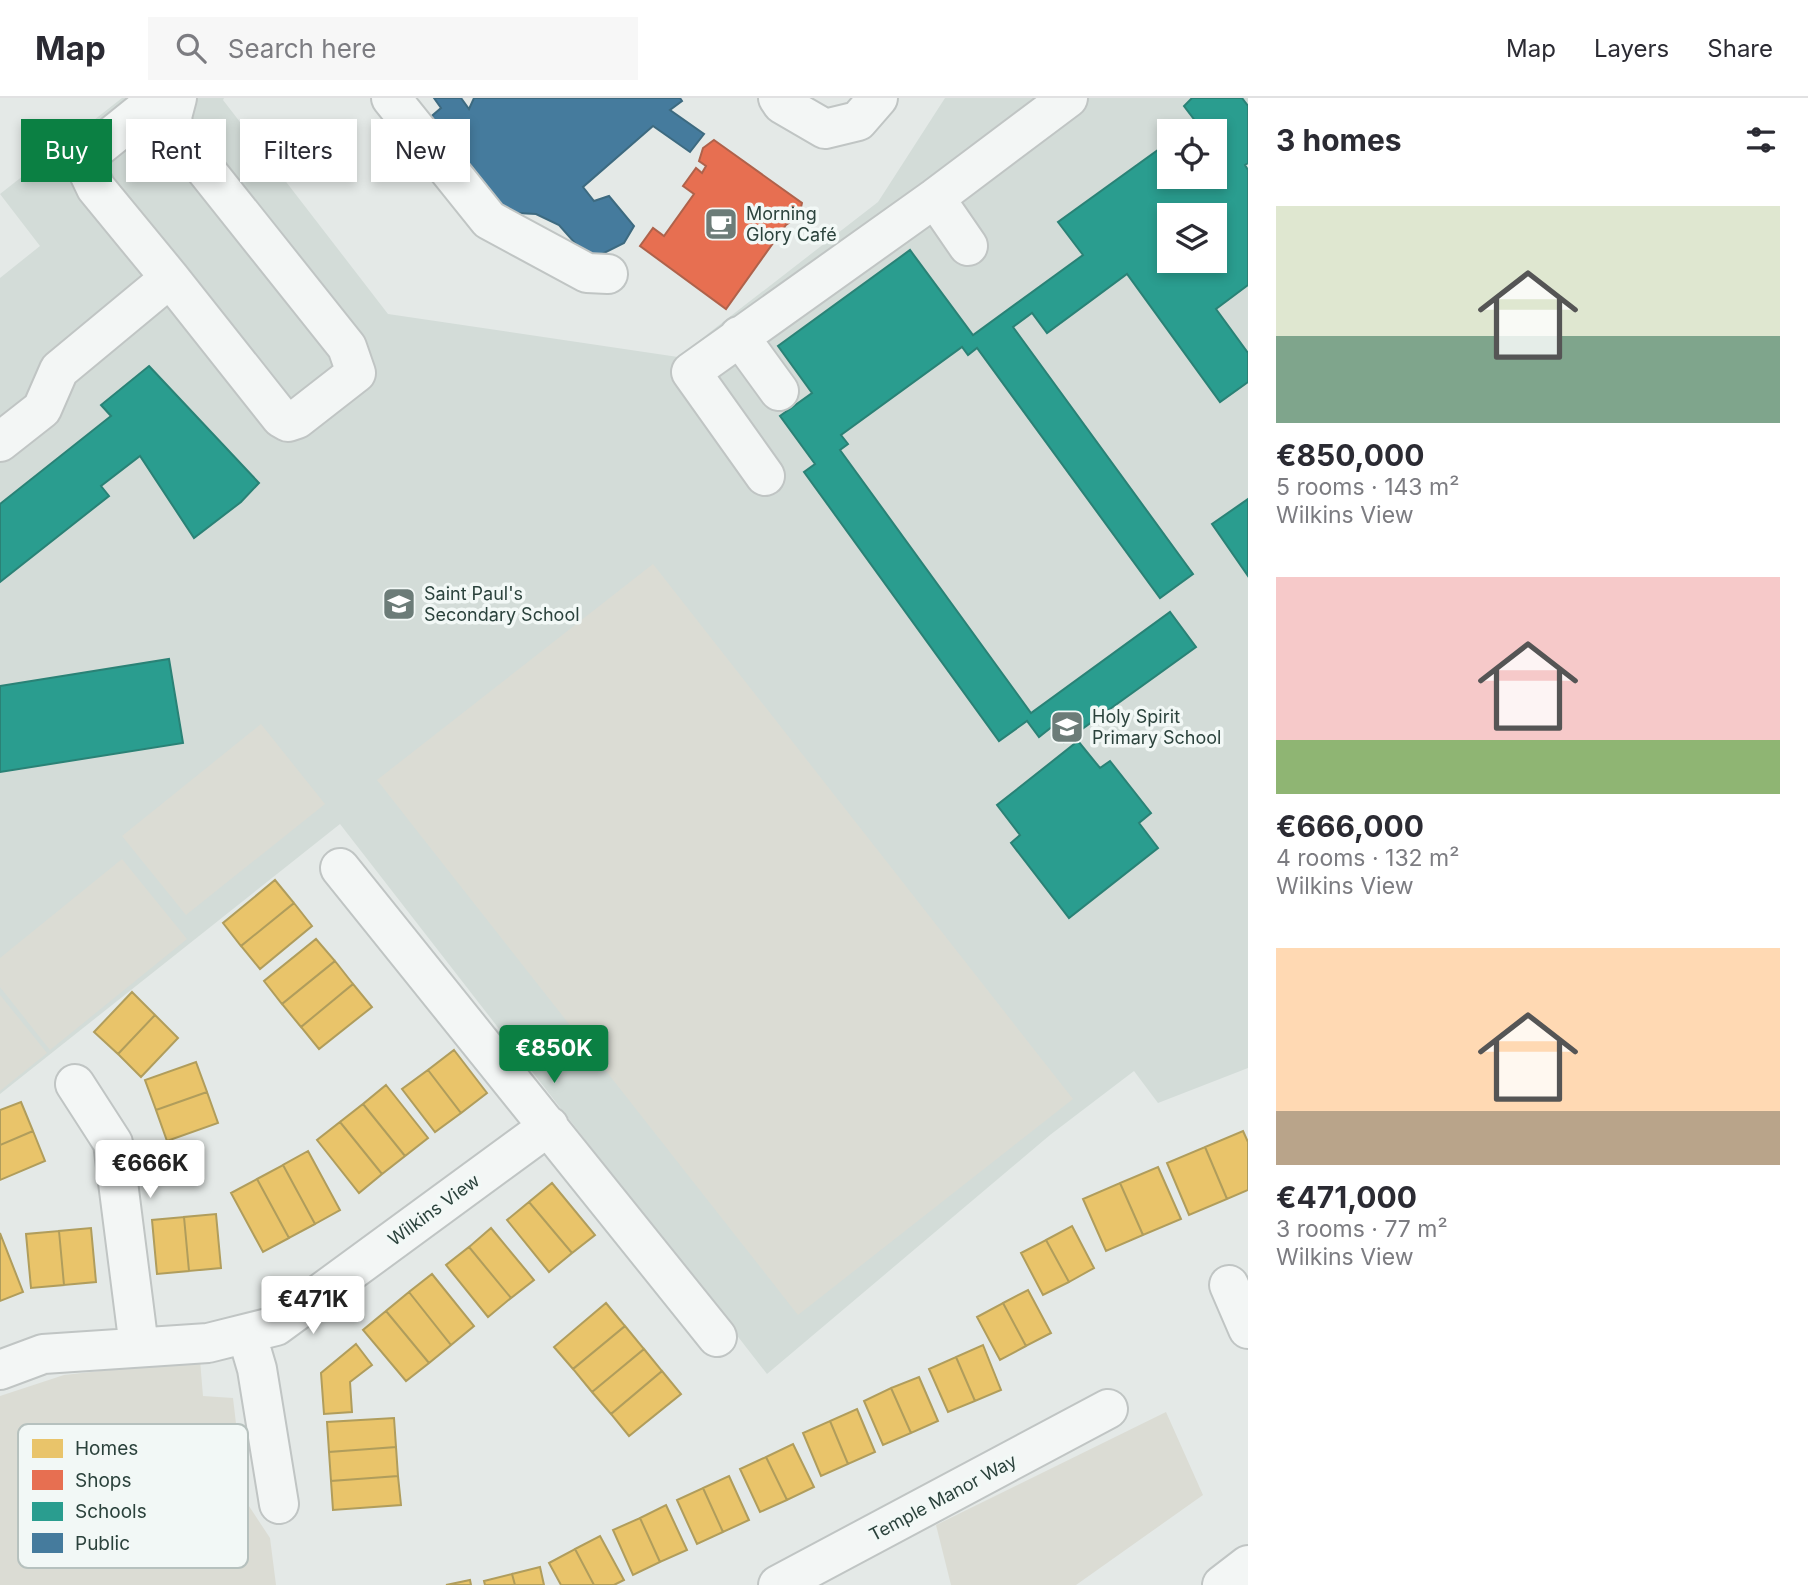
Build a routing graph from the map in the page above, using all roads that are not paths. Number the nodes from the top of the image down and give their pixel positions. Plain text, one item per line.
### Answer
1 (159, 98) edge
2 (177, 98) edge
3 (391, 98) edge
4 (778, 98) edge
5 (878, 98) edge
6 (1068, 98) edge
7 (935, 198) junction
8 (968, 246) dead end
9 (608, 274) dead end
10 (170, 278) junction
11 (739, 337) junction
12 (779, 391) dead end
13 (0, 442) edge
14 (765, 476) dead end
15 (340, 868) dead end
16 (75, 1084) dead end
17 (549, 1126) junction
18 (1228, 1285) dead end
19 (1248, 1329) edge
20 (247, 1335) junction
21 (716, 1337) dead end
22 (139, 1347) junction
23 (0, 1370) edge
24 (1108, 1409) dead end
25 (279, 1503) dead end
26 (1248, 1565) edge
27 (778, 1585) edge
28 (1222, 1585) edge

1 - 10 street
2 - 10 street
3 - 9 street
4 - 5 street
6 - 7 street
7 - 8 street
7 - 11 street
10 - 13 street
11 - 12 street
11 - 14 street
15 - 17 street
16 - 22 street
17 - 20 street, Wilkins View
17 - 21 street
18 - 19 street
20 - 22 street, Wilkins View
20 - 25 street
22 - 23 street, Wilkins View
24 - 27 street, Temple Manor Way
26 - 28 street

